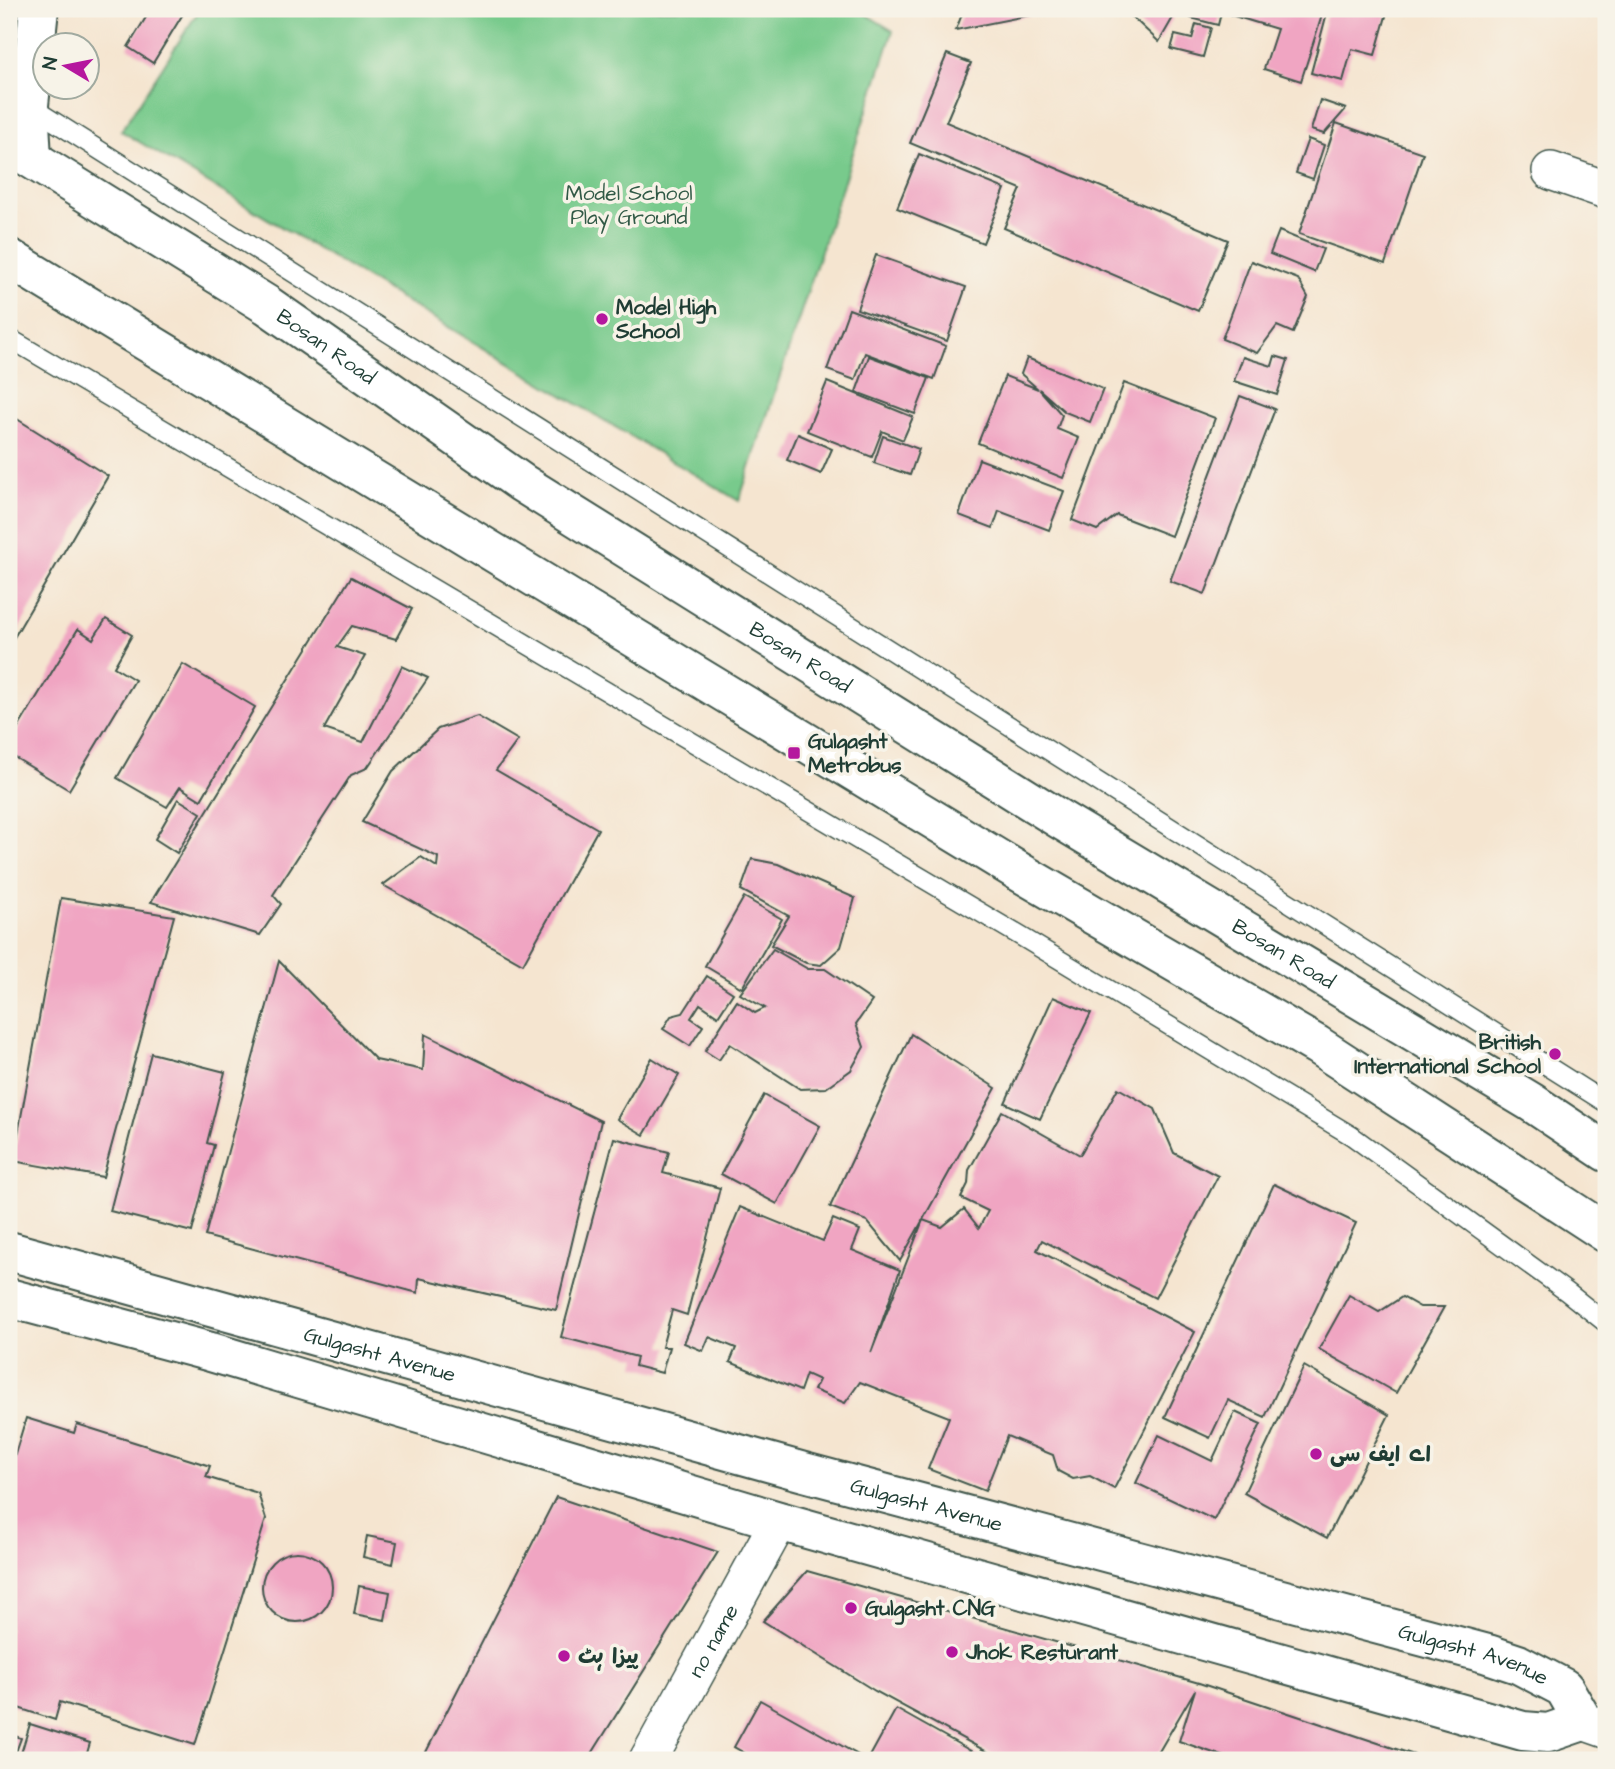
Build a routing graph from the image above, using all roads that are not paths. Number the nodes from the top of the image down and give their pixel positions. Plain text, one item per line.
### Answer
1 (39, 9) edge
2 (19, 99) edge
3 (20, 152) edge
4 (1552, 170) dead end
5 (1606, 190) edge
6 (9, 258) edge
7 (9, 338) edge
8 (1606, 1103) edge
9 (1606, 1152) edge
10 (1606, 1233) edge
11 (9, 1251) edge
12 (9, 1298) edge
13 (1606, 1323) edge
14 (779, 1521) junction
15 (1595, 1725) edge
16 (648, 1760) edge

1 - 2 main road
2 - 3 main road
2 - 8 lane
3 - 9 main road, Bosan Road
4 - 5 street
6 - 10 main road
7 - 13 lane
11 - 15 main road, Gulgasht Avenue
12 - 14 main road, Gulgasht Avenue
14 - 15 main road, Gulgasht Avenue
14 - 16 street, no name

